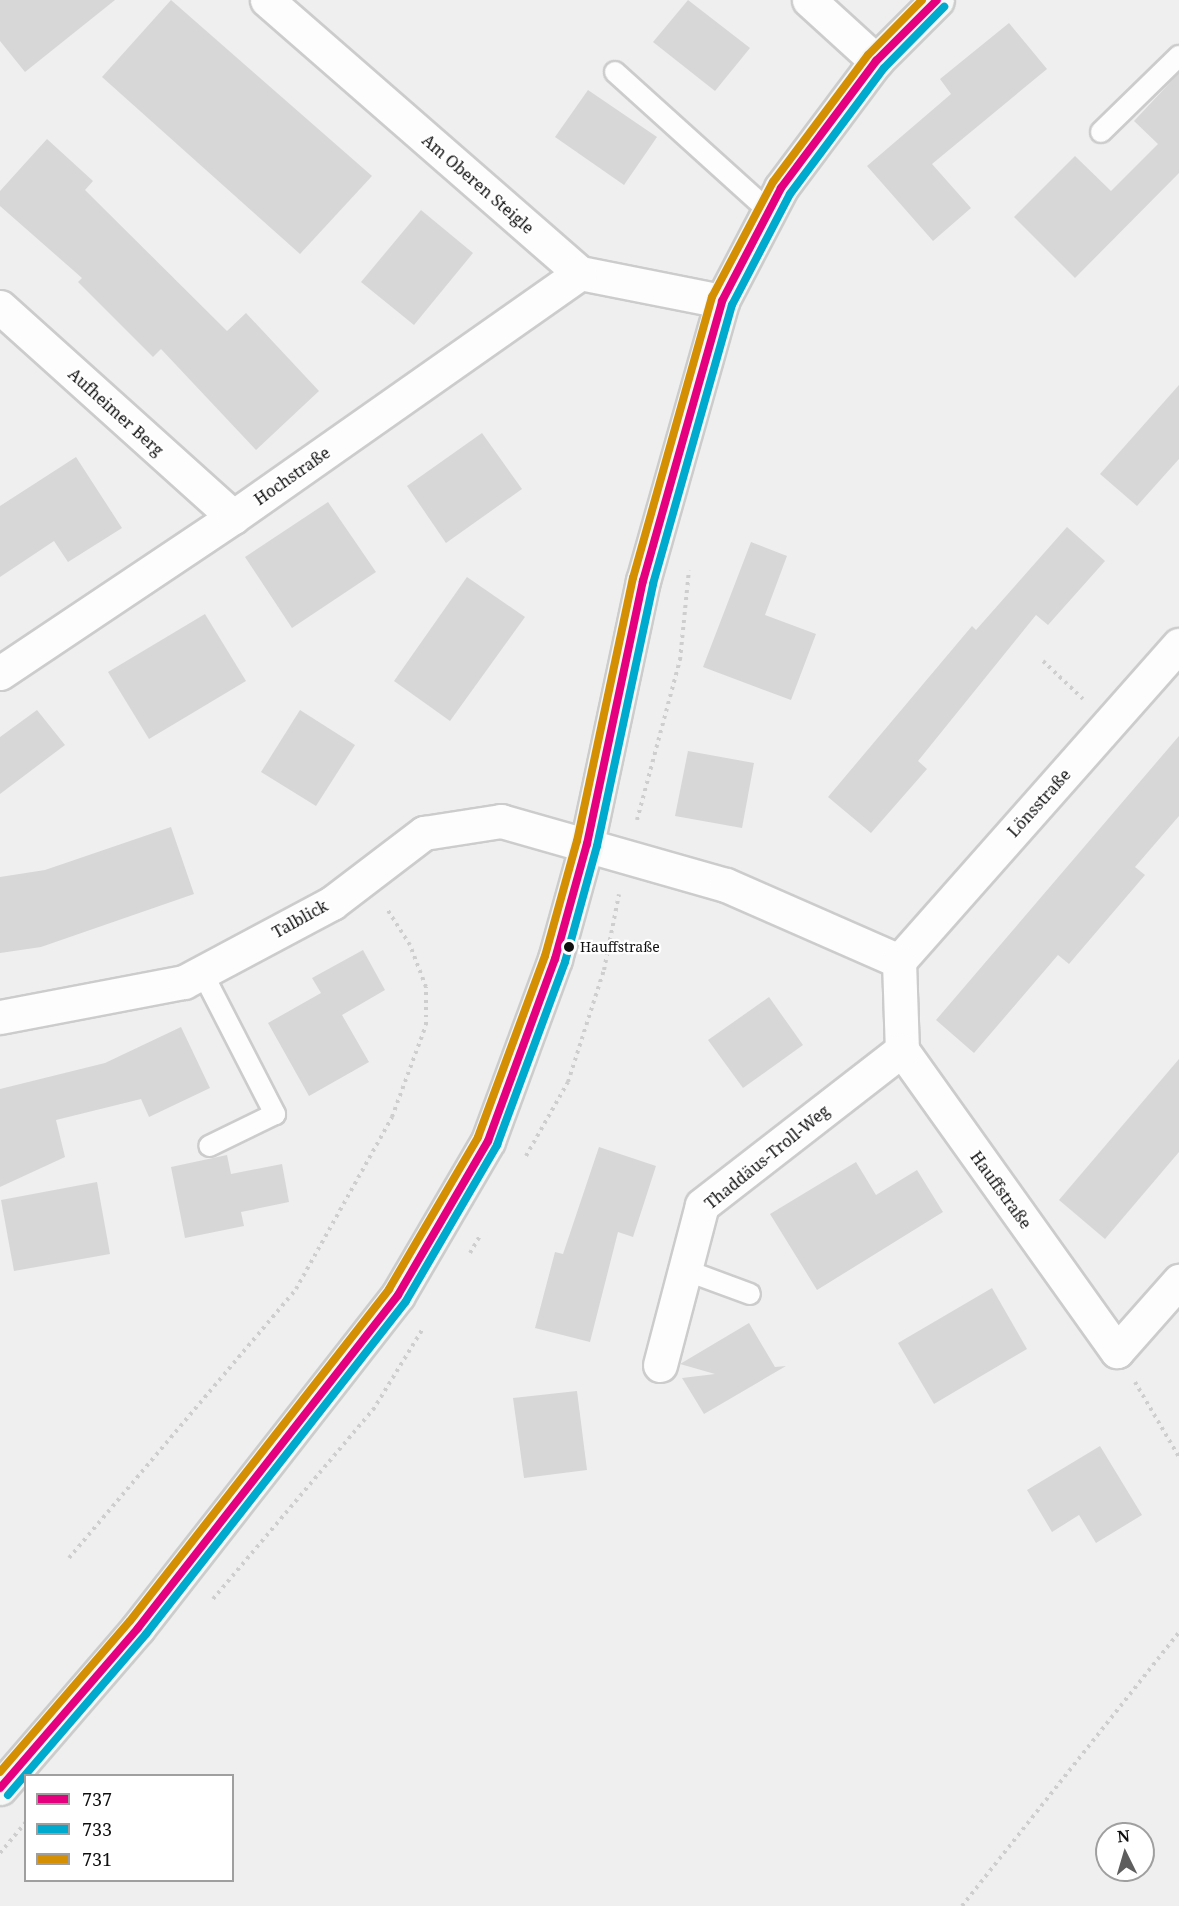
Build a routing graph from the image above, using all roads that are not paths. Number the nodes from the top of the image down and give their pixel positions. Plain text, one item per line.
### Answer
1 (267, 0) edge
2 (809, 0) edge
3 (937, 0) edge
4 (1179, 56) edge
5 (876, 61) junction
6 (615, 72) dead end
7 (1101, 132) dead end
8 (769, 211) junction
9 (580, 273) junction
10 (722, 301) junction
11 (0, 307) edge
12 (233, 517) junction
13 (1179, 645) edge
14 (0, 673) edge
15 (587, 844) junction
16 (899, 961) junction
17 (202, 972) junction
18 (0, 1017) edge
19 (902, 1050) junction
20 (209, 1146) dead end
21 (685, 1270) junction
22 (1179, 1281) edge
23 (750, 1294) dead end
24 (660, 1365) dead end
25 (0, 1788) edge

1 - 9 street, Am Oberen Steigle
2 - 5 street
3 - 5 street
4 - 7 lane
5 - 8 street
6 - 8 lane
8 - 10 street
9 - 10 street, Am Oberen Steigle
9 - 12 street, Hochstraße
10 - 15 street
11 - 12 street, Aufheimer Berg
12 - 14 street, Hochstraße
13 - 16 street, Lönsstraße
15 - 16 street
15 - 17 street, Talblick
15 - 25 street
16 - 19 street
17 - 18 street, Talblick
17 - 20 lane
19 - 21 street, Thaddäus-Troll-Weg
19 - 22 street, Hauffstraße
21 - 23 lane
21 - 24 street, Thaddäus-Troll-Weg

